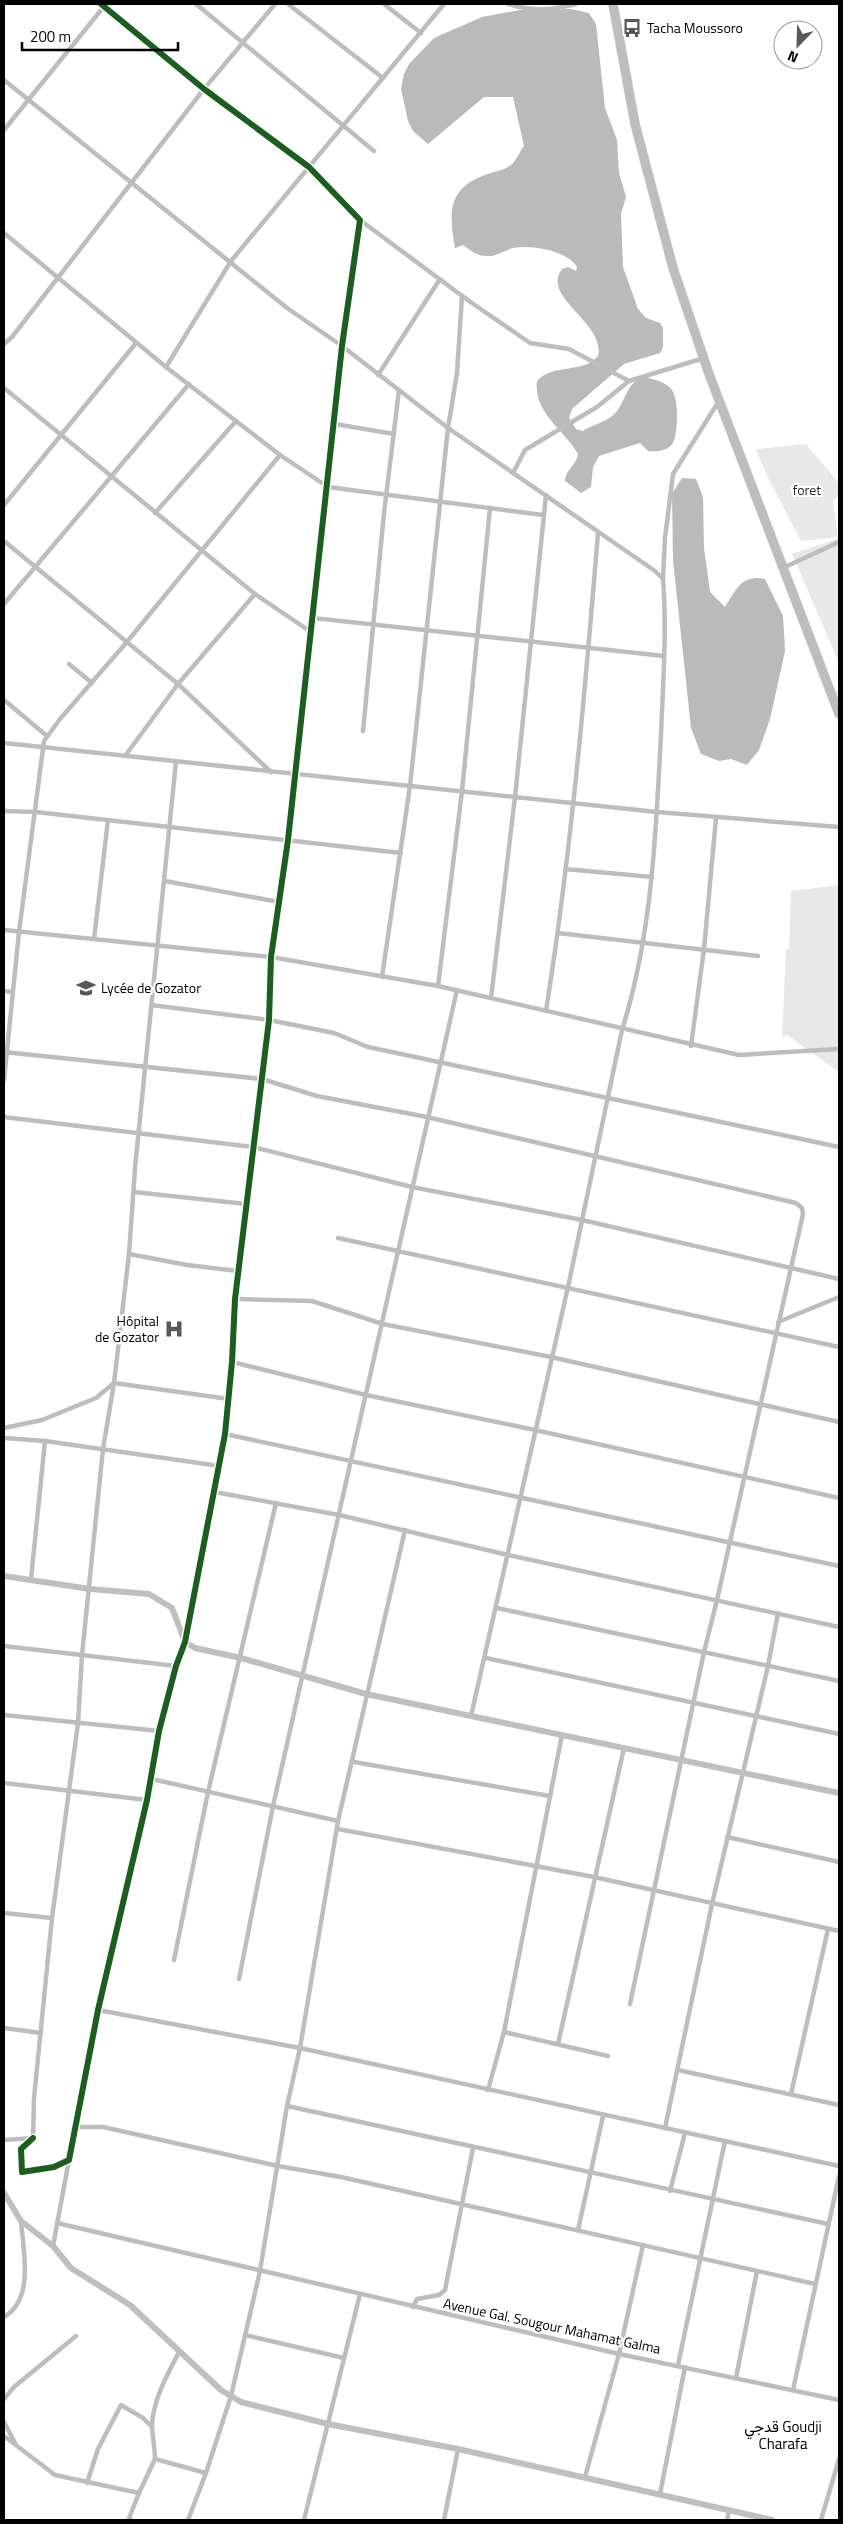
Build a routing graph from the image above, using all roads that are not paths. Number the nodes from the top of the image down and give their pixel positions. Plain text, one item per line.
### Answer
1 (196, 4) edge
2 (275, 4) edge
3 (288, 4) edge
4 (384, 4) edge
5 (444, 4) edge
6 (508, 4) edge
7 (576, 4) edge
8 (614, 4) edge
9 (103, 5) edge
10 (421, 33) junction
11 (244, 43) junction
12 (383, 78) junction
13 (4, 80) edge
14 (204, 89) junction
15 (28, 99) junction
16 (344, 125) junction
17 (4, 130) edge
18 (374, 151) dead end
19 (309, 168) junction
20 (132, 182) junction
21 (360, 220) junction
22 (4, 233) edge
23 (231, 261) junction
24 (58, 278) junction
25 (440, 279) junction
26 (462, 296) junction
27 (136, 343) junction
28 (4, 344) edge
29 (342, 346) junction
30 (704, 358) junction
31 (166, 367) junction
32 (378, 374) junction
33 (629, 381) junction
34 (189, 384) junction
35 (4, 388) edge
36 (399, 390) junction
37 (719, 400) junction
38 (236, 421) junction
39 (335, 424) junction
40 (448, 428) junction
41 (394, 434) junction
42 (61, 435) junction
43 (280, 455) junction
44 (513, 473) junction
45 (112, 477) junction
46 (328, 487) junction
47 (386, 495) junction
48 (546, 495) junction
49 (439, 502) junction
50 (4, 505) edge
51 (490, 508) junction
52 (155, 513) junction
53 (543, 515) junction
54 (598, 533) junction
55 (4, 540) edge
56 (839, 542) edge
57 (201, 551) junction
58 (36, 566) junction
59 (785, 567) junction
60 (662, 577) junction
61 (255, 594) junction
62 (4, 604) edge
63 (313, 618) junction
64 (373, 623) junction
65 (426, 629) junction
66 (312, 632) junction
67 (477, 634) junction
68 (529, 640) junction
69 (126, 642) junction
70 (589, 648) junction
71 (664, 656) junction
72 (69, 664) dead end
73 (92, 683) junction
74 (178, 684) junction
75 (4, 700) edge
76 (839, 714) edge
77 (363, 731) dead end
78 (47, 736) junction
79 (4, 743) edge
80 (42, 747) junction
81 (125, 756) junction
82 (176, 762) junction
83 (271, 772) junction
84 (295, 774) junction
85 (410, 786) junction
86 (462, 791) junction
87 (515, 797) junction
88 (572, 802) junction
89 (4, 812) edge
90 (36, 812) junction
91 (657, 812) junction
92 (716, 818) junction
93 (108, 820) junction
94 (171, 827) junction
95 (839, 827) edge
96 (288, 840) junction
97 (401, 853) junction
98 (565, 869) junction
99 (652, 877) junction
100 (165, 882) junction
101 (279, 902) junction
102 (4, 930) edge
103 (19, 932) junction
104 (558, 933) junction
105 (94, 939) junction
106 (642, 942) junction
107 (158, 946) junction
108 (704, 949) junction
109 (758, 956) dead end
110 (271, 957) junction
111 (382, 977) junction
112 (438, 986) junction
113 (457, 990) junction
114 (4, 991) edge
115 (13, 992) junction
116 (491, 998) junction
117 (151, 1005) junction
118 (546, 1011) junction
119 (269, 1020) junction
120 (622, 1030) junction
121 (692, 1046) junction
122 (839, 1048) edge
123 (5, 1053) edge
124 (440, 1061) junction
125 (145, 1068) junction
126 (262, 1079) junction
127 (4, 1080) edge
128 (607, 1096) junction
129 (4, 1117) edge
130 (427, 1117) junction
131 (140, 1132) junction
132 (253, 1147) junction
133 (839, 1147) edge
134 (596, 1156) junction
135 (412, 1187) junction
136 (134, 1192) junction
137 (246, 1204) junction
138 (582, 1220) junction
139 (338, 1238) dead end
140 (397, 1252) junction
141 (128, 1254) junction
142 (790, 1267) junction
143 (238, 1271) junction
144 (839, 1279) edge
145 (568, 1287) junction
146 (839, 1297) edge
147 (235, 1299) junction
148 (778, 1322) junction
149 (383, 1324) junction
150 (775, 1334) junction
151 (839, 1347) edge
152 (551, 1357) junction
153 (232, 1362) junction
154 (114, 1383) junction
155 (366, 1395) junction
156 (229, 1399) junction
157 (760, 1404) junction
158 (839, 1422) edge
159 (4, 1428) edge
160 (534, 1430) junction
161 (225, 1434) junction
162 (4, 1438) edge
163 (45, 1441) junction
164 (103, 1449) junction
165 (351, 1460) junction
166 (220, 1466) junction
167 (744, 1476) junction
168 (215, 1492) junction
169 (520, 1497) junction
170 (839, 1498) edge
171 (276, 1503) junction
172 (339, 1515) junction
173 (405, 1530) junction
174 (730, 1542) junction
175 (508, 1556) junction
176 (839, 1566) edge
177 (4, 1576) edge
178 (31, 1579) junction
179 (90, 1589) junction
180 (717, 1600) junction
181 (498, 1608) junction
182 (778, 1613) junction
183 (839, 1627) edge
184 (185, 1642) junction
185 (4, 1646) edge
186 (704, 1652) junction
187 (82, 1655) junction
188 (241, 1658) junction
189 (486, 1658) junction
190 (176, 1666) junction
191 (768, 1666) junction
192 (303, 1676) junction
193 (839, 1681) edge
194 (366, 1694) junction
195 (695, 1703) junction
196 (4, 1715) edge
197 (472, 1716) junction
198 (756, 1716) junction
199 (78, 1723) junction
200 (160, 1731) junction
201 (839, 1734) edge
202 (562, 1735) junction
203 (624, 1748) junction
204 (682, 1761) junction
205 (354, 1762) junction
206 (741, 1772) junction
207 (152, 1780) junction
208 (4, 1783) edge
209 (67, 1791) junction
210 (208, 1792) junction
211 (839, 1793) edge
212 (550, 1796) junction
213 (147, 1800) junction
214 (273, 1806) junction
215 (338, 1821) junction
216 (338, 1828) junction
217 (727, 1837) junction
218 (839, 1862) edge
219 (538, 1866) junction
220 (594, 1877) junction
221 (654, 1891) junction
222 (712, 1904) junction
223 (4, 1913) edge
224 (52, 1918) junction
225 (828, 1929) junction
226 (839, 1931) edge
227 (174, 1960) dead end
228 (239, 1979) dead end
229 (630, 2004) dead end
230 (98, 2010) junction
231 (4, 2028) edge
232 (504, 2032) junction
233 (41, 2033) junction
234 (558, 2044) junction
235 (300, 2048) junction
236 (608, 2056) dead end
237 (678, 2070) junction
238 (488, 2090) junction
239 (792, 2094) junction
240 (839, 2105) edge
241 (287, 2106) junction
242 (603, 2116) junction
243 (76, 2126) junction
244 (665, 2128) junction
245 (684, 2133) junction
246 (33, 2138) junction
247 (4, 2140) edge
248 (726, 2141) junction
249 (473, 2148) junction
250 (69, 2160) junction
251 (278, 2166) junction
252 (839, 2166) edge
253 (591, 2174) junction
254 (839, 2176) edge
255 (670, 2191) junction
256 (4, 2193) edge
257 (713, 2200) junction
258 (460, 2204) junction
259 (21, 2221) junction
260 (57, 2223) junction
261 (828, 2224) junction
262 (578, 2230) junction
263 (643, 2245) junction
264 (53, 2246) junction
265 (701, 2258) junction
266 (260, 2271) junction
267 (757, 2271) junction
268 (815, 2284) junction
269 (360, 2294) junction
270 (414, 2307) junction
271 (4, 2317) edge
272 (245, 2335) junction
273 (76, 2336) dead end
274 (178, 2352) junction
275 (619, 2354) junction
276 (344, 2358) junction
277 (678, 2366) junction
278 (685, 2367) junction
279 (736, 2378) junction
280 (793, 2390) junction
281 (231, 2396) junction
282 (4, 2399) edge
283 (839, 2400) edge
284 (4, 2422) edge
285 (328, 2424) junction
286 (152, 2426) junction
287 (4, 2436) edge
288 (16, 2445) junction
289 (458, 2449) junction
290 (155, 2459) junction
291 (839, 2459) edge
292 (206, 2473) junction
293 (586, 2477) junction
294 (87, 2483) junction
295 (139, 2493) junction
296 (660, 2494) junction
297 (729, 2511) junction
298 (131, 2520) edge
299 (188, 2520) edge
300 (304, 2520) edge
301 (444, 2520) edge
302 (727, 2520) edge
303 (772, 2520) edge
304 (821, 2520) edge

1 - 11 street
2 - 11 street
3 - 12 street
4 - 10 street
5 - 10 street
6 - 7 street
8 - 30 highway
9 - 14 street
9 - 15 street
10 - 12 street
11 - 14 street
11 - 16 street
12 - 16 street
13 - 15 street
14 - 19 street
14 - 20 street
15 - 17 street
15 - 20 street
16 - 18 street
16 - 19 street
19 - 21 street
19 - 23 street
20 - 23 street
20 - 24 street
21 - 25 street
21 - 29 street
22 - 24 street
23 - 29 street
23 - 31 street
24 - 27 street
24 - 28 street
25 - 26 street
25 - 32 street
26 - 33 street
26 - 40 street
27 - 31 street
27 - 42 street
29 - 32 street
29 - 39 street
30 - 33 street
30 - 37 highway
31 - 34 street
32 - 36 street
33 - 44 street
34 - 38 street
34 - 45 street
35 - 42 street
36 - 40 street
36 - 41 street
37 - 59 highway
37 - 60 street
38 - 43 street
38 - 52 street
39 - 41 street
39 - 46 street
40 - 44 street
40 - 49 street
41 - 47 street
42 - 45 street
42 - 50 street
43 - 46 street
43 - 57 street
44 - 48 street
45 - 52 street
45 - 58 street
46 - 47 street
46 - 63 street
47 - 49 street
47 - 64 street
48 - 53 street
48 - 54 street
49 - 51 street
49 - 65 street
51 - 53 street
51 - 67 street
52 - 57 street
53 - 68 street
54 - 60 street
54 - 70 street
55 - 58 street
56 - 59 street
57 - 61 street
57 - 69 street
58 - 62 street
58 - 69 street
59 - 76 highway
60 - 71 street
61 - 66 street
61 - 74 street
63 - 64 street
63 - 66 street
64 - 65 street
64 - 77 street
65 - 67 street
65 - 85 street
66 - 84 street
67 - 68 street
67 - 86 street
68 - 70 street
68 - 87 street
69 - 73 street
69 - 74 street
70 - 71 street
70 - 88 street
71 - 91 street
72 - 73 street
73 - 78 street
74 - 81 street
74 - 83 street
75 - 78 street
78 - 80 street
79 - 80 street
80 - 81 street
80 - 90 street
81 - 82 street
82 - 83 street
82 - 94 street
83 - 84 street
84 - 85 street
84 - 96 street
85 - 86 street
85 - 97 street
86 - 87 street
86 - 112 street
87 - 88 street
87 - 116 street
88 - 91 street
88 - 98 street
89 - 90 street
90 - 93 street
90 - 103 street
91 - 92 street
91 - 99 street
92 - 95 street
92 - 108 street
93 - 94 street
93 - 105 street
94 - 96 street
94 - 100 street
96 - 97 street
96 - 101 street
97 - 111 street
98 - 99 street
98 - 104 street
99 - 106 street
100 - 101 street
100 - 107 street
101 - 110 street
102 - 103 street
103 - 105 street
103 - 115 street
104 - 106 street
104 - 118 street
105 - 107 street
106 - 108 street
106 - 120 street
107 - 110 street
107 - 117 street
108 - 109 street
108 - 121 street
110 - 111 street
110 - 119 street
111 - 112 street
112 - 113 street
113 - 116 street
113 - 124 street
114 - 115 street
115 - 123 street
116 - 118 street
117 - 119 street
117 - 125 street
118 - 120 street
119 - 124 street
119 - 126 street
120 - 121 street
120 - 128 street
121 - 122 street
123 - 125 street
123 - 127 street
124 - 128 street
124 - 130 street
125 - 126 street
125 - 131 street
126 - 130 street
126 - 132 street
128 - 133 street
128 - 134 street
129 - 131 street
130 - 134 street
130 - 135 street
131 - 132 street
131 - 136 street
132 - 135 street
132 - 137 street
134 - 138 street
134 - 142 street
135 - 138 street
135 - 140 street
136 - 137 street
136 - 141 street
137 - 143 street
138 - 142 street
138 - 145 street
139 - 140 street
140 - 145 street
140 - 149 street
141 - 143 street
141 - 154 street
142 - 144 street
142 - 148 street
143 - 147 street
145 - 150 street
145 - 152 street
146 - 148 street
147 - 149 street
147 - 153 street
148 - 150 street
149 - 152 street
149 - 155 street
150 - 151 street
150 - 157 street
152 - 157 street
152 - 160 street
153 - 155 street
153 - 156 street
154 - 156 street
154 - 159 street
154 - 164 street
155 - 160 street
155 - 165 street
156 - 161 street
157 - 158 street
157 - 167 street
160 - 167 street
160 - 169 street
161 - 165 street
161 - 166 street
162 - 163 street
163 - 164 street
163 - 178 street
164 - 166 street
164 - 179 street
165 - 169 street
165 - 172 street
166 - 168 street
167 - 170 street
167 - 174 street
168 - 171 street
168 - 184 street
169 - 174 street
169 - 175 street
171 - 172 street
171 - 188 street
172 - 173 street
172 - 192 street
173 - 175 street
173 - 194 street
174 - 176 street
174 - 180 street
175 - 180 street
175 - 181 street
177 - 178 street
178 - 179 street
179 - 184 street
179 - 187 street
180 - 182 street
180 - 186 street
181 - 186 street
181 - 189 street
182 - 183 street
182 - 191 street
184 - 188 street
184 - 190 street
185 - 187 street
186 - 191 street
186 - 195 street
187 - 190 street
187 - 199 street
188 - 192 street
188 - 210 street
189 - 195 street
189 - 197 street
190 - 200 street
191 - 193 street
191 - 198 street
192 - 194 street
192 - 214 street
194 - 197 street
194 - 205 street
195 - 198 street
195 - 204 street
196 - 199 street
197 - 202 street
198 - 201 street
198 - 206 street
199 - 200 street
199 - 209 street
200 - 207 street
202 - 203 street
202 - 212 street
203 - 204 street
203 - 220 street
204 - 206 street
204 - 221 street
205 - 212 street
205 - 215 street
206 - 211 street
206 - 217 street
207 - 210 street
207 - 213 street
208 - 209 street
209 - 213 street
209 - 224 street
210 - 214 street
210 - 227 street
212 - 219 street
213 - 230 street
214 - 215 street
214 - 228 street
215 - 216 street
216 - 219 street
216 - 235 street
217 - 218 street
217 - 222 street
219 - 220 street
219 - 232 street
220 - 221 street
220 - 234 street
221 - 222 street
221 - 229 street
222 - 225 street
222 - 237 street
223 - 224 street
224 - 233 street
225 - 226 street
225 - 239 street
230 - 235 street
230 - 243 street
231 - 233 street
232 - 234 street
232 - 238 street
233 - 246 street
234 - 236 street
235 - 238 street
235 - 241 street
237 - 239 street
237 - 244 street
238 - 242 street
239 - 240 street
241 - 249 street
241 - 251 street
242 - 244 street
242 - 253 street
243 - 250 street
243 - 251 street
244 - 245 street
245 - 248 street
245 - 255 street
246 - 247 street
246 - 250 street
248 - 252 street
248 - 257 street
249 - 253 street
249 - 258 street
250 - 260 street
251 - 258 street
251 - 266 street
253 - 255 street
253 - 262 street
254 - 261 street
255 - 257 street
256 - 259 street
257 - 261 street
257 - 265 street
258 - 262 street
258 - 270 street
259 - 264 street
259 - 271 street
260 - 264 street
260 - 266 street, Avenue Gal. Sougour Mahamat Galma
261 - 268 street
262 - 263 street
263 - 265 street
263 - 275 street
264 - 274 street
265 - 267 street
265 - 277 street
266 - 269 street, Avenue Gal. Sougour Mahamat Galma
266 - 272 street
267 - 268 street
267 - 279 street
268 - 280 street
269 - 270 street, Avenue Gal. Sougour Mahamat Galma
269 - 276 street
270 - 275 street, Avenue Gal. Sougour Mahamat Galma
272 - 276 street
272 - 281 street
273 - 282 street
274 - 281 street
274 - 286 street
275 - 277 street, Avenue Gal. Sougour Mahamat Galma
275 - 293 street
276 - 285 street
277 - 278 street, Avenue Gal. Sougour Mahamat Galma
278 - 279 street, Avenue Gal. Sougour Mahamat Galma
278 - 296 street
279 - 280 street, Avenue Gal. Sougour Mahamat Galma
280 - 283 street, Avenue Gal. Sougour Mahamat Galma
281 - 285 street
281 - 292 street
284 - 288 street
285 - 289 street
285 - 300 street
286 - 290 street
286 - 294 street
287 - 288 street
288 - 294 street
289 - 293 street
289 - 301 street
290 - 292 street
290 - 295 street
291 - 304 street
292 - 299 street
293 - 296 street
294 - 295 street
295 - 298 street
296 - 297 street
297 - 302 street
297 - 303 street

